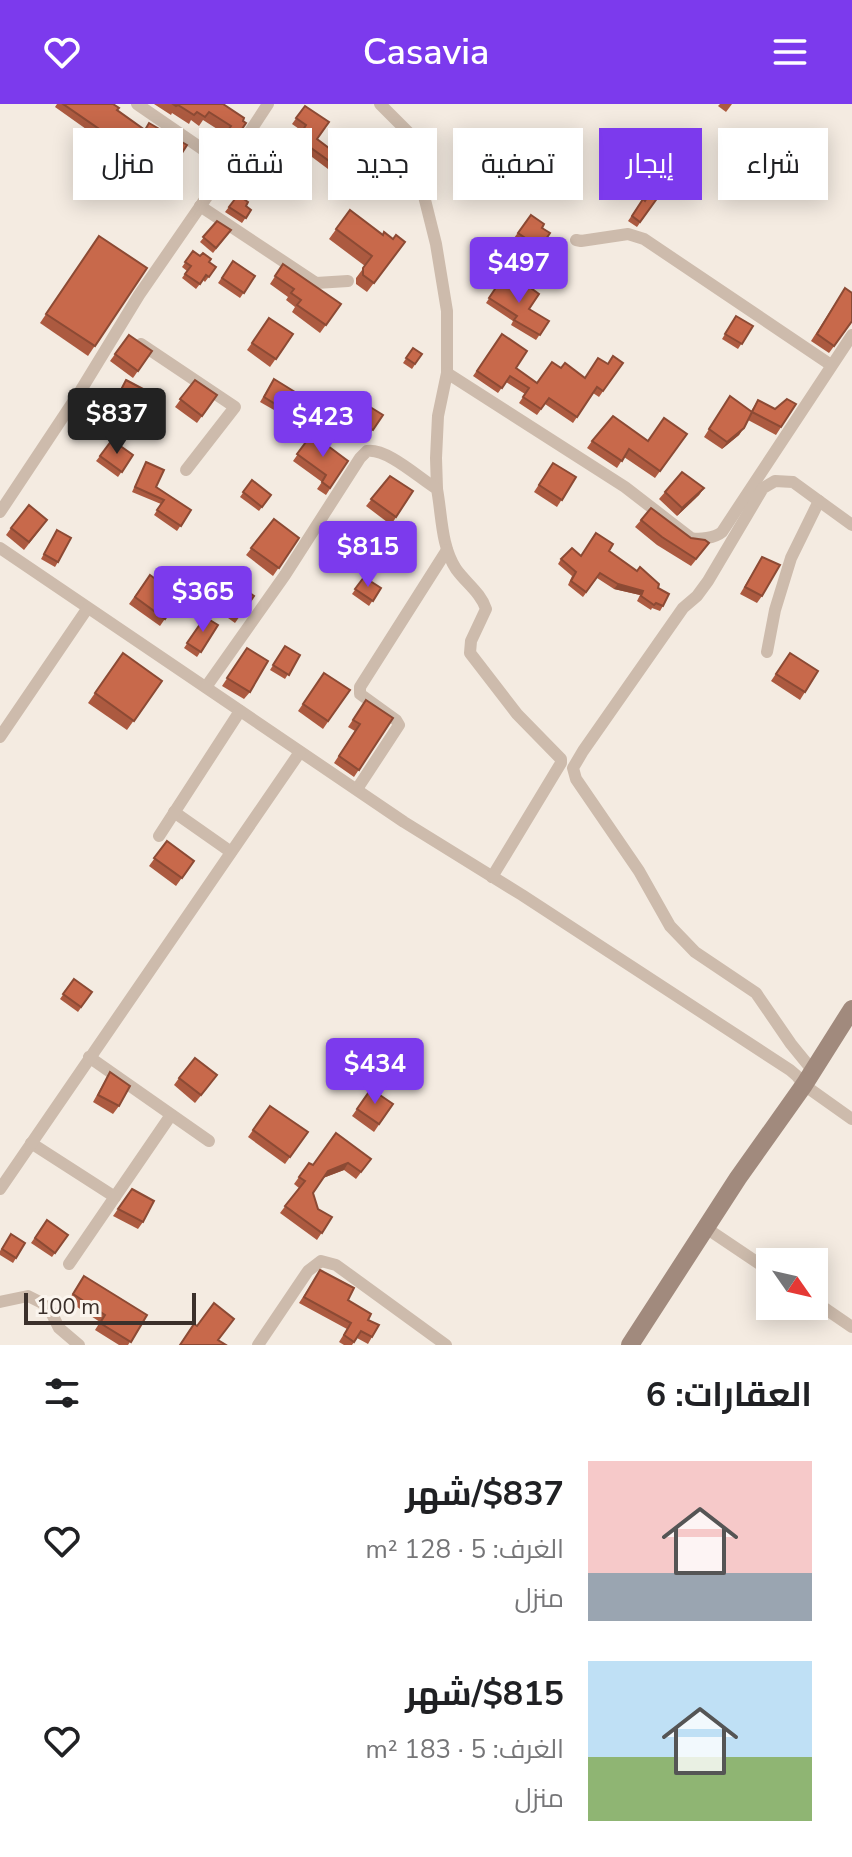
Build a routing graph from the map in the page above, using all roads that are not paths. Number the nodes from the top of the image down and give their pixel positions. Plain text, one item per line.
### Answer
1 (137, 104) edge
2 (268, 104) edge
3 (380, 104) edge
4 (252, 128) edge
5 (199, 147) edge
6 (204, 200) edge
7 (200, 206) junction
8 (576, 240) dead end
9 (348, 281) dead end
10 (119, 328) junction
11 (852, 335) edge
12 (831, 365) junction
13 (447, 373) junction
14 (186, 470) dead end
15 (437, 489) junction
16 (819, 501) junction
17 (0, 512) edge
18 (852, 525) edge
19 (0, 548) edge
20 (447, 550) junction
21 (87, 609) junction
22 (767, 652) dead end
23 (206, 687) junction
24 (240, 711) junction
25 (0, 737) edge
26 (300, 752) junction
27 (357, 789) junction
28 (174, 812) junction
29 (159, 836) dead end
30 (231, 852) junction
31 (492, 877) junction
32 (852, 1009) edge
33 (89, 1057) junction
34 (808, 1078) junction
35 (171, 1115) junction
36 (852, 1119) edge
37 (209, 1141) dead end
38 (31, 1143) junction
39 (0, 1189) edge
40 (115, 1197) junction
41 (706, 1228) junction
42 (756, 1262) edge
43 (69, 1264) dead end
44 (0, 1302) edge
45 (828, 1311) edge
46 (852, 1327) edge
47 (79, 1345) edge
48 (258, 1345) edge
49 (446, 1345) edge
50 (630, 1345) edge

1 - 5 street
2 - 4 street
3 - 13 street
6 - 7 street
7 - 9 street
7 - 10 street
8 - 12 street
10 - 14 street
10 - 17 street
11 - 12 street
12 - 13 street
13 - 15 street
15 - 20 street
15 - 23 street
16 - 18 street
16 - 22 street
16 - 34 street
19 - 21 street
20 - 27 street
20 - 31 street
21 - 23 street
21 - 25 street
23 - 24 street
24 - 26 street
24 - 28 street
26 - 27 street
26 - 30 street
27 - 31 street
28 - 29 street
28 - 30 street
30 - 33 street
31 - 34 street
32 - 34 main road
33 - 35 street
33 - 38 street
34 - 36 street
34 - 41 main road
35 - 37 street
35 - 40 street
38 - 39 street
38 - 40 street
40 - 43 street
41 - 42 street
41 - 50 main road
44 - 47 street
45 - 46 street
48 - 49 street

